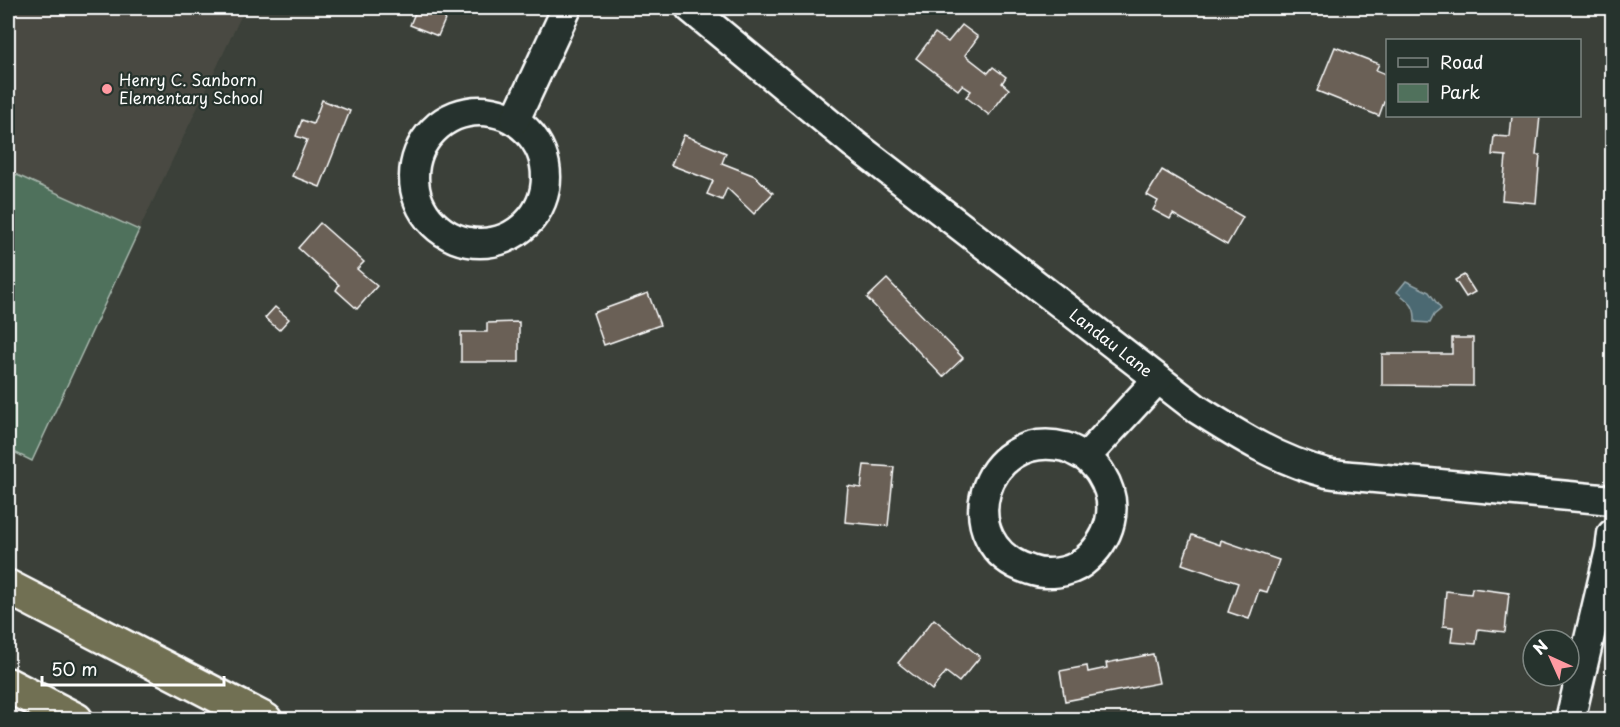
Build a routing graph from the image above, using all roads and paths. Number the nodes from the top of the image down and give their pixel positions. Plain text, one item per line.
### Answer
1 (567, 8) edge
2 (690, 8) edge
3 (515, 120) junction
4 (1158, 379) junction
5 (1086, 457) junction
6 (1612, 500) edge
7 (1612, 534) edge
8 (8, 587) edge
9 (8, 685) edge
10 (76, 720) edge
11 (265, 720) edge
12 (1570, 720) edge

1 - 3 street
2 - 4 street, Landau Lane
3 - 3 street
4 - 5 street
4 - 6 street, Landau Lane
5 - 5 street
7 - 12 street
8 - 11 highway
9 - 10 highway

